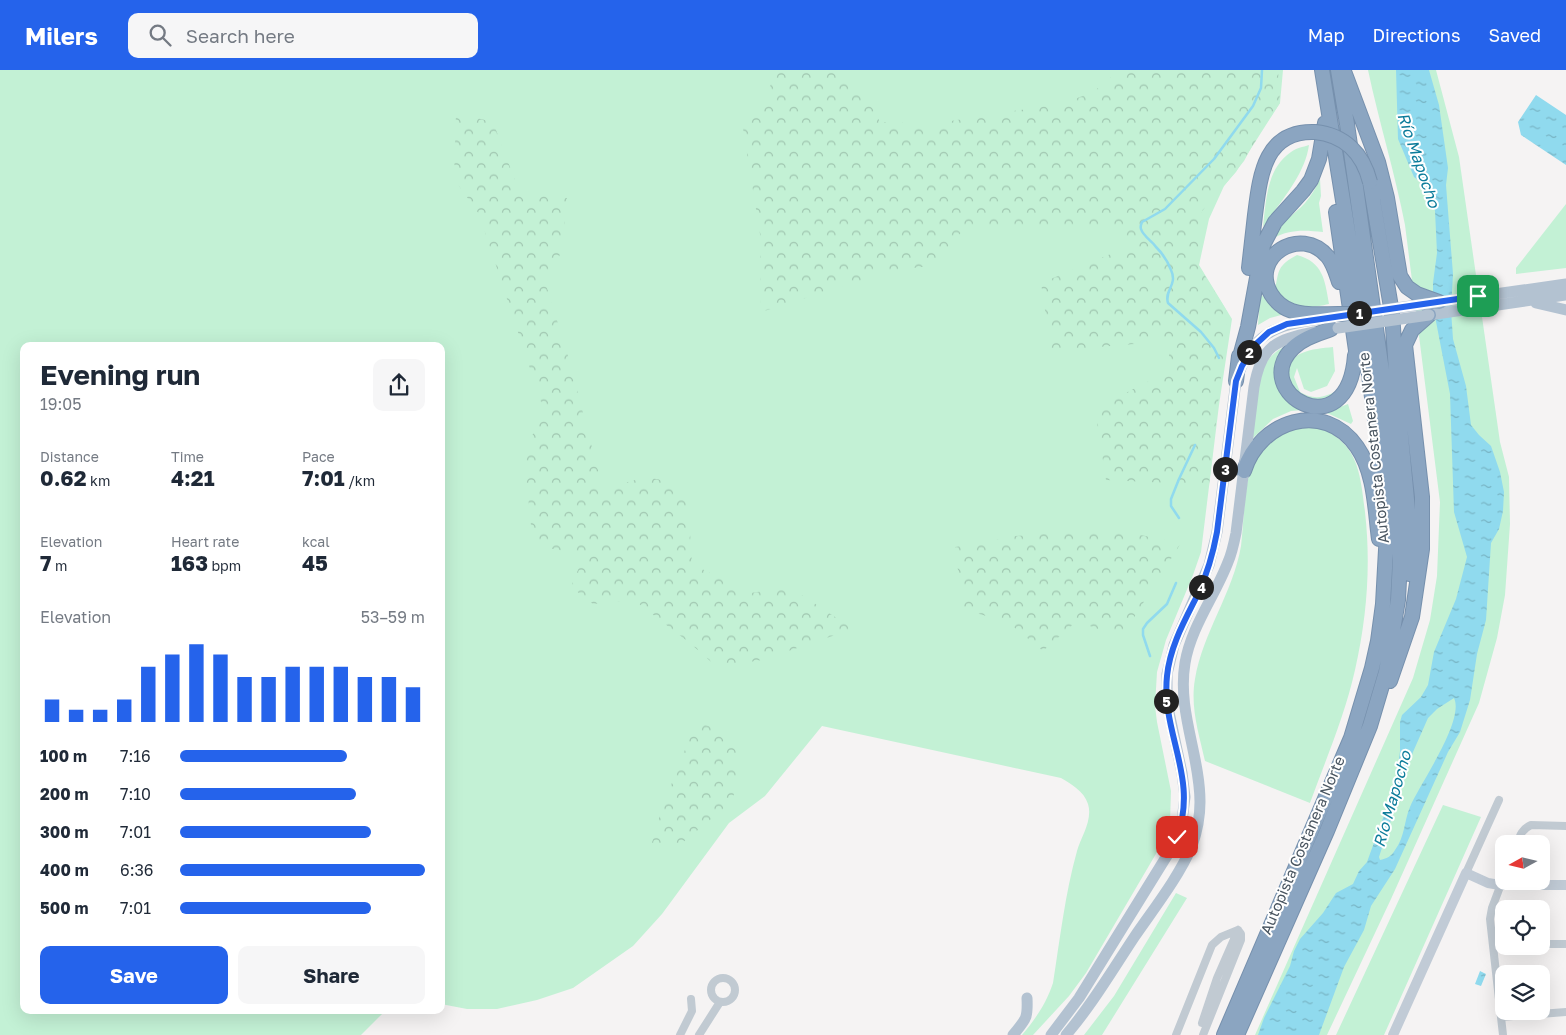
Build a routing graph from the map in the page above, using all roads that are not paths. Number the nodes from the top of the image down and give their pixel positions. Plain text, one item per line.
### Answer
1 (1322, 70) edge
2 (1338, 70) edge
3 (1344, 70) edge
4 (1327, 97) junction
5 (1335, 142) junction
6 (1566, 284) edge
7 (1566, 295) edge
8 (1519, 298) junction
9 (1439, 302) junction
10 (1352, 310) junction
11 (1566, 310) edge
12 (1386, 315) junction
13 (1429, 315) junction
14 (1336, 322) junction
15 (1355, 347) junction
16 (1238, 364) junction
17 (1236, 381) junction
18 (1244, 471) junction
19 (1386, 517) junction
20 (1386, 584) junction
21 (1396, 620) junction
22 (1370, 726) junction
23 (1499, 800) dead end
24 (1566, 826) edge
25 (1520, 835) edge
26 (1466, 873) junction
27 (1495, 882) edge
28 (1550, 884) edge
29 (1566, 885) edge
30 (1499, 890) edge
31 (1238, 930) junction
32 (1493, 943) joint
33 (1550, 944) edge
34 (1566, 944) edge
35 (1495, 965) edge
36 (1027, 998) dead end
37 (691, 999) dead end
38 (720, 1002) dead end
39 (1566, 1012) edge
40 (1550, 1013) edge
41 (1501, 1020) edge
42 (680, 1035) edge
43 (699, 1035) edge
44 (1012, 1035) edge
45 (1051, 1035) edge
46 (1066, 1035) edge
47 (1176, 1035) edge
48 (1199, 1035) edge
49 (1203, 1035) edge
50 (1224, 1035) edge
51 (1237, 1035) edge
52 (1394, 1035) edge
53 (1503, 1035) edge

1 - 4 highway, Autopista Costanera Norte
2 - 21 highway, Autopista Costanera Norte
3 - 9 highway
4 - 5 highway, Autopista Costanera Norte
4 - 16 highway
5 - 10 highway
5 - 19 highway, Autopista Costanera Norte
6 - 8 main road
7 - 8 main road
8 - 9 main road
8 - 11 main road
8 - 13 main road
9 - 12 main road, bridge
10 - 12 main road, bridge
10 - 14 highway, bridge
10 - 14 highway
10 - 15 highway
12 - 13 main road, bridge
12 - 14 main road, bridge
13 - 22 highway
14 - 15 highway
14 - 17 main road
14 - 18 main road
15 - 19 highway
16 - 17 highway
16 - 21 highway, bridge
17 - 45 main road
18 - 20 highway
18 - 46 main road
19 - 20 highway, Autopista Costanera Norte
20 - 50 highway, Autopista Costanera Norte
21 - 22 highway, Autopista Costanera Norte
22 - 51 highway, Autopista Costanera Norte
23 - 26 street
24 - 25 street
26 - 27 street
26 - 52 street
28 - 29 street
30 - 32 street
31 - 47 street
31 - 48 street
31 - 49 street
32 - 35 street
33 - 34 street
36 - 44 main road
37 - 42 street
38 - 43 street
39 - 40 street
41 - 53 street

